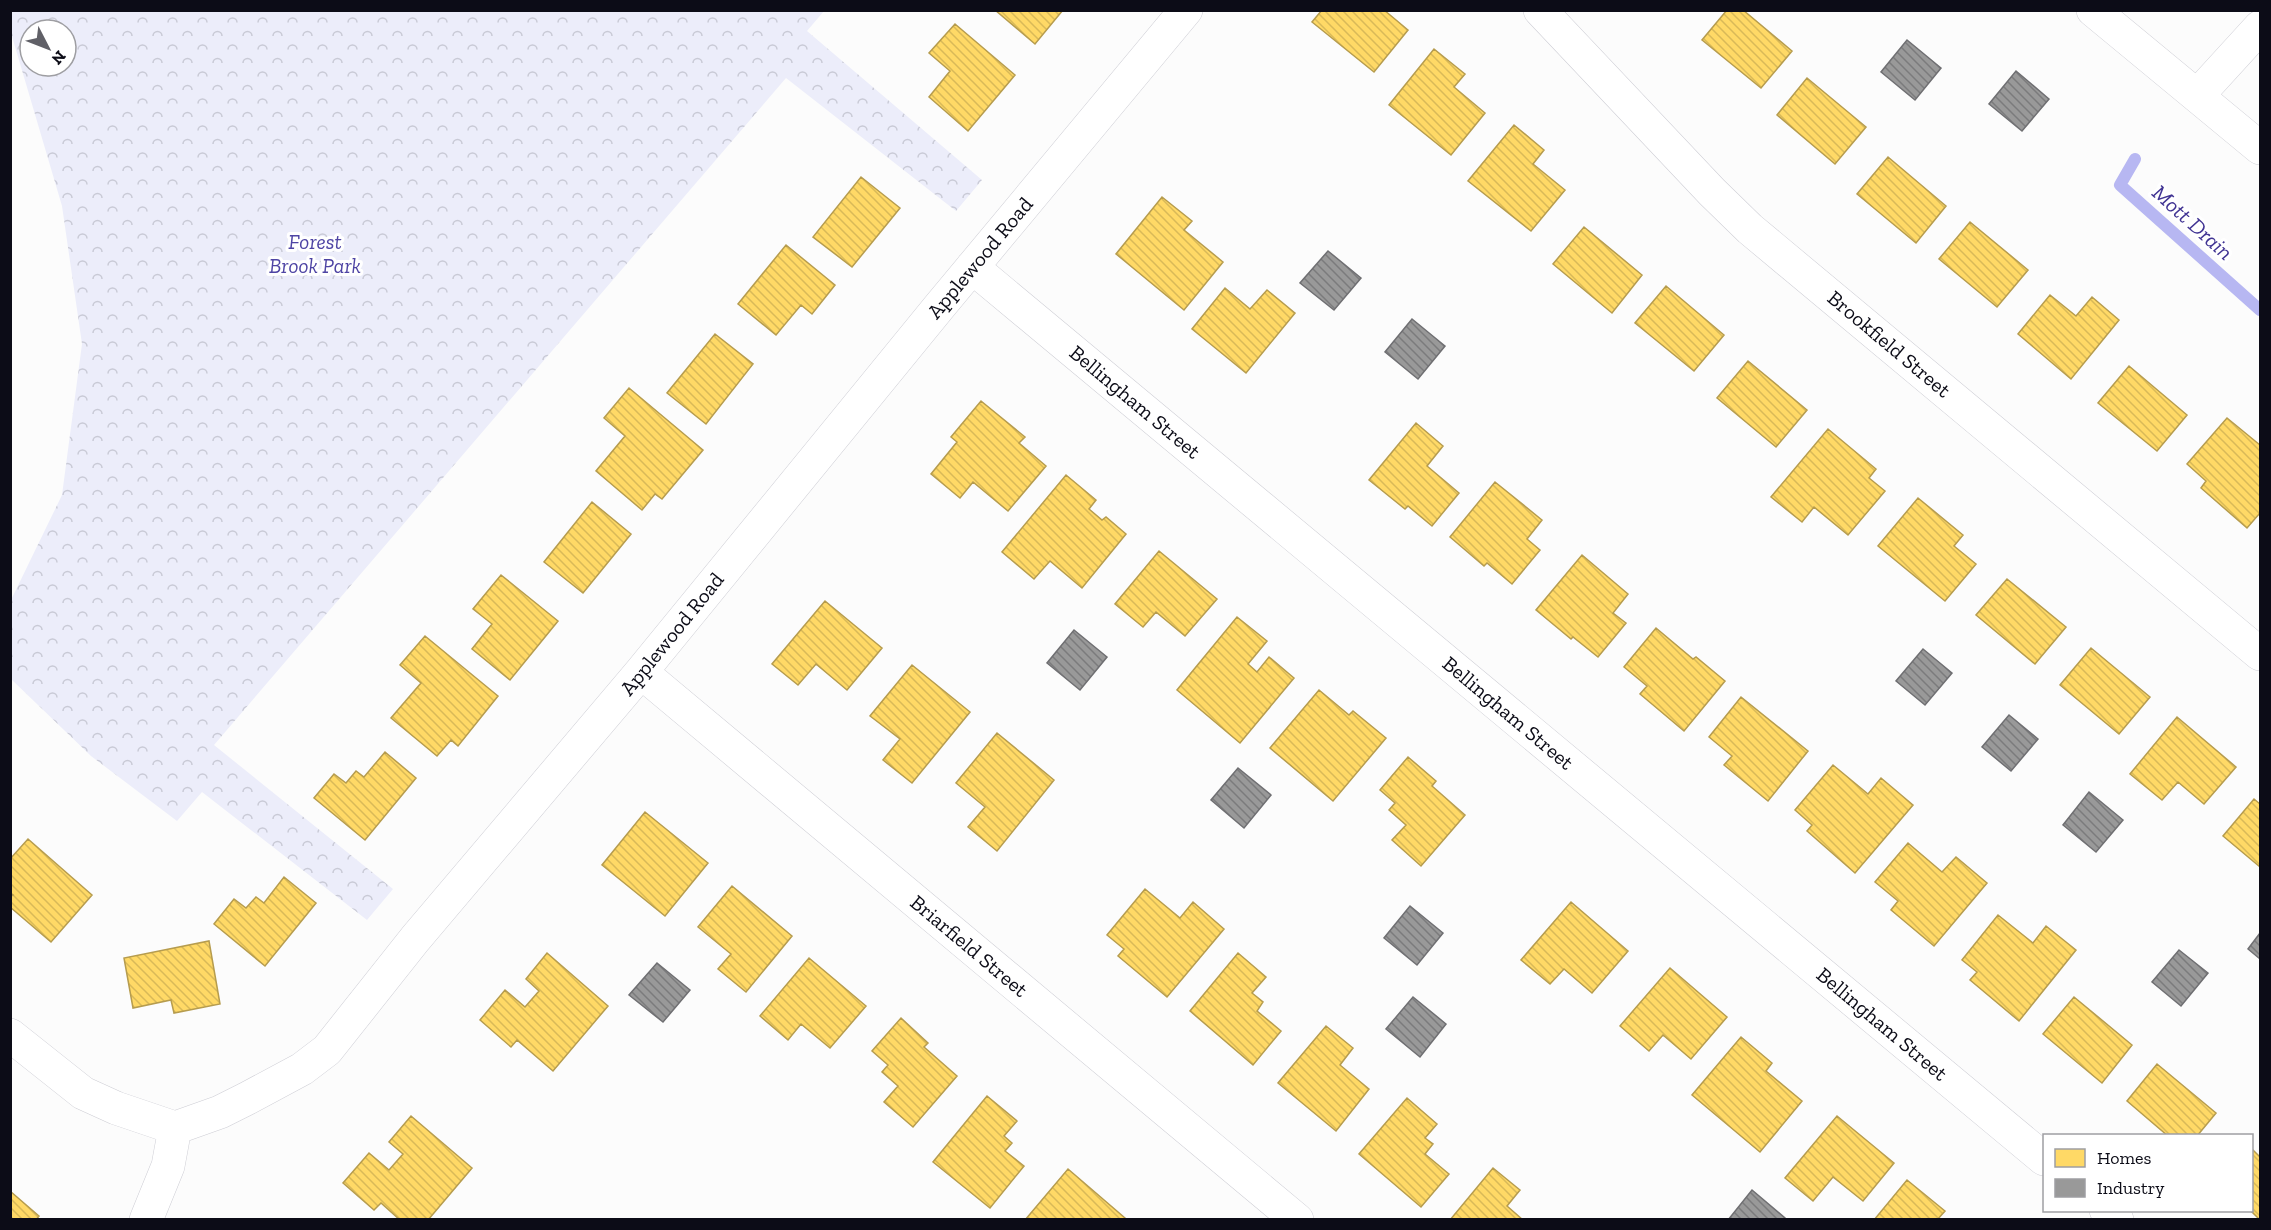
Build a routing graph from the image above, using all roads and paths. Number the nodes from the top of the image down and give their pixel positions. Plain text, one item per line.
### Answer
1 (1186, 10) edge
2 (1540, 10) edge
3 (2093, 10) edge
4 (2260, 27) edge
5 (2197, 96) junction
6 (2260, 148) edge
7 (972, 267) junction
8 (2260, 654) edge
9 (641, 672) junction
10 (10, 1035) edge
11 (175, 1128) junction
12 (2043, 1158) edge
13 (146, 1220) edge
14 (1296, 1220) edge

1 - 7 street, Applewood Road
2 - 8 street, Brookfield Street
3 - 5 street
4 - 5 street
5 - 6 street
7 - 9 street, Applewood Road
7 - 12 street, Bellingham Street
9 - 11 street, Applewood Road
9 - 14 street, Briarfield Street
10 - 11 street
11 - 13 street

